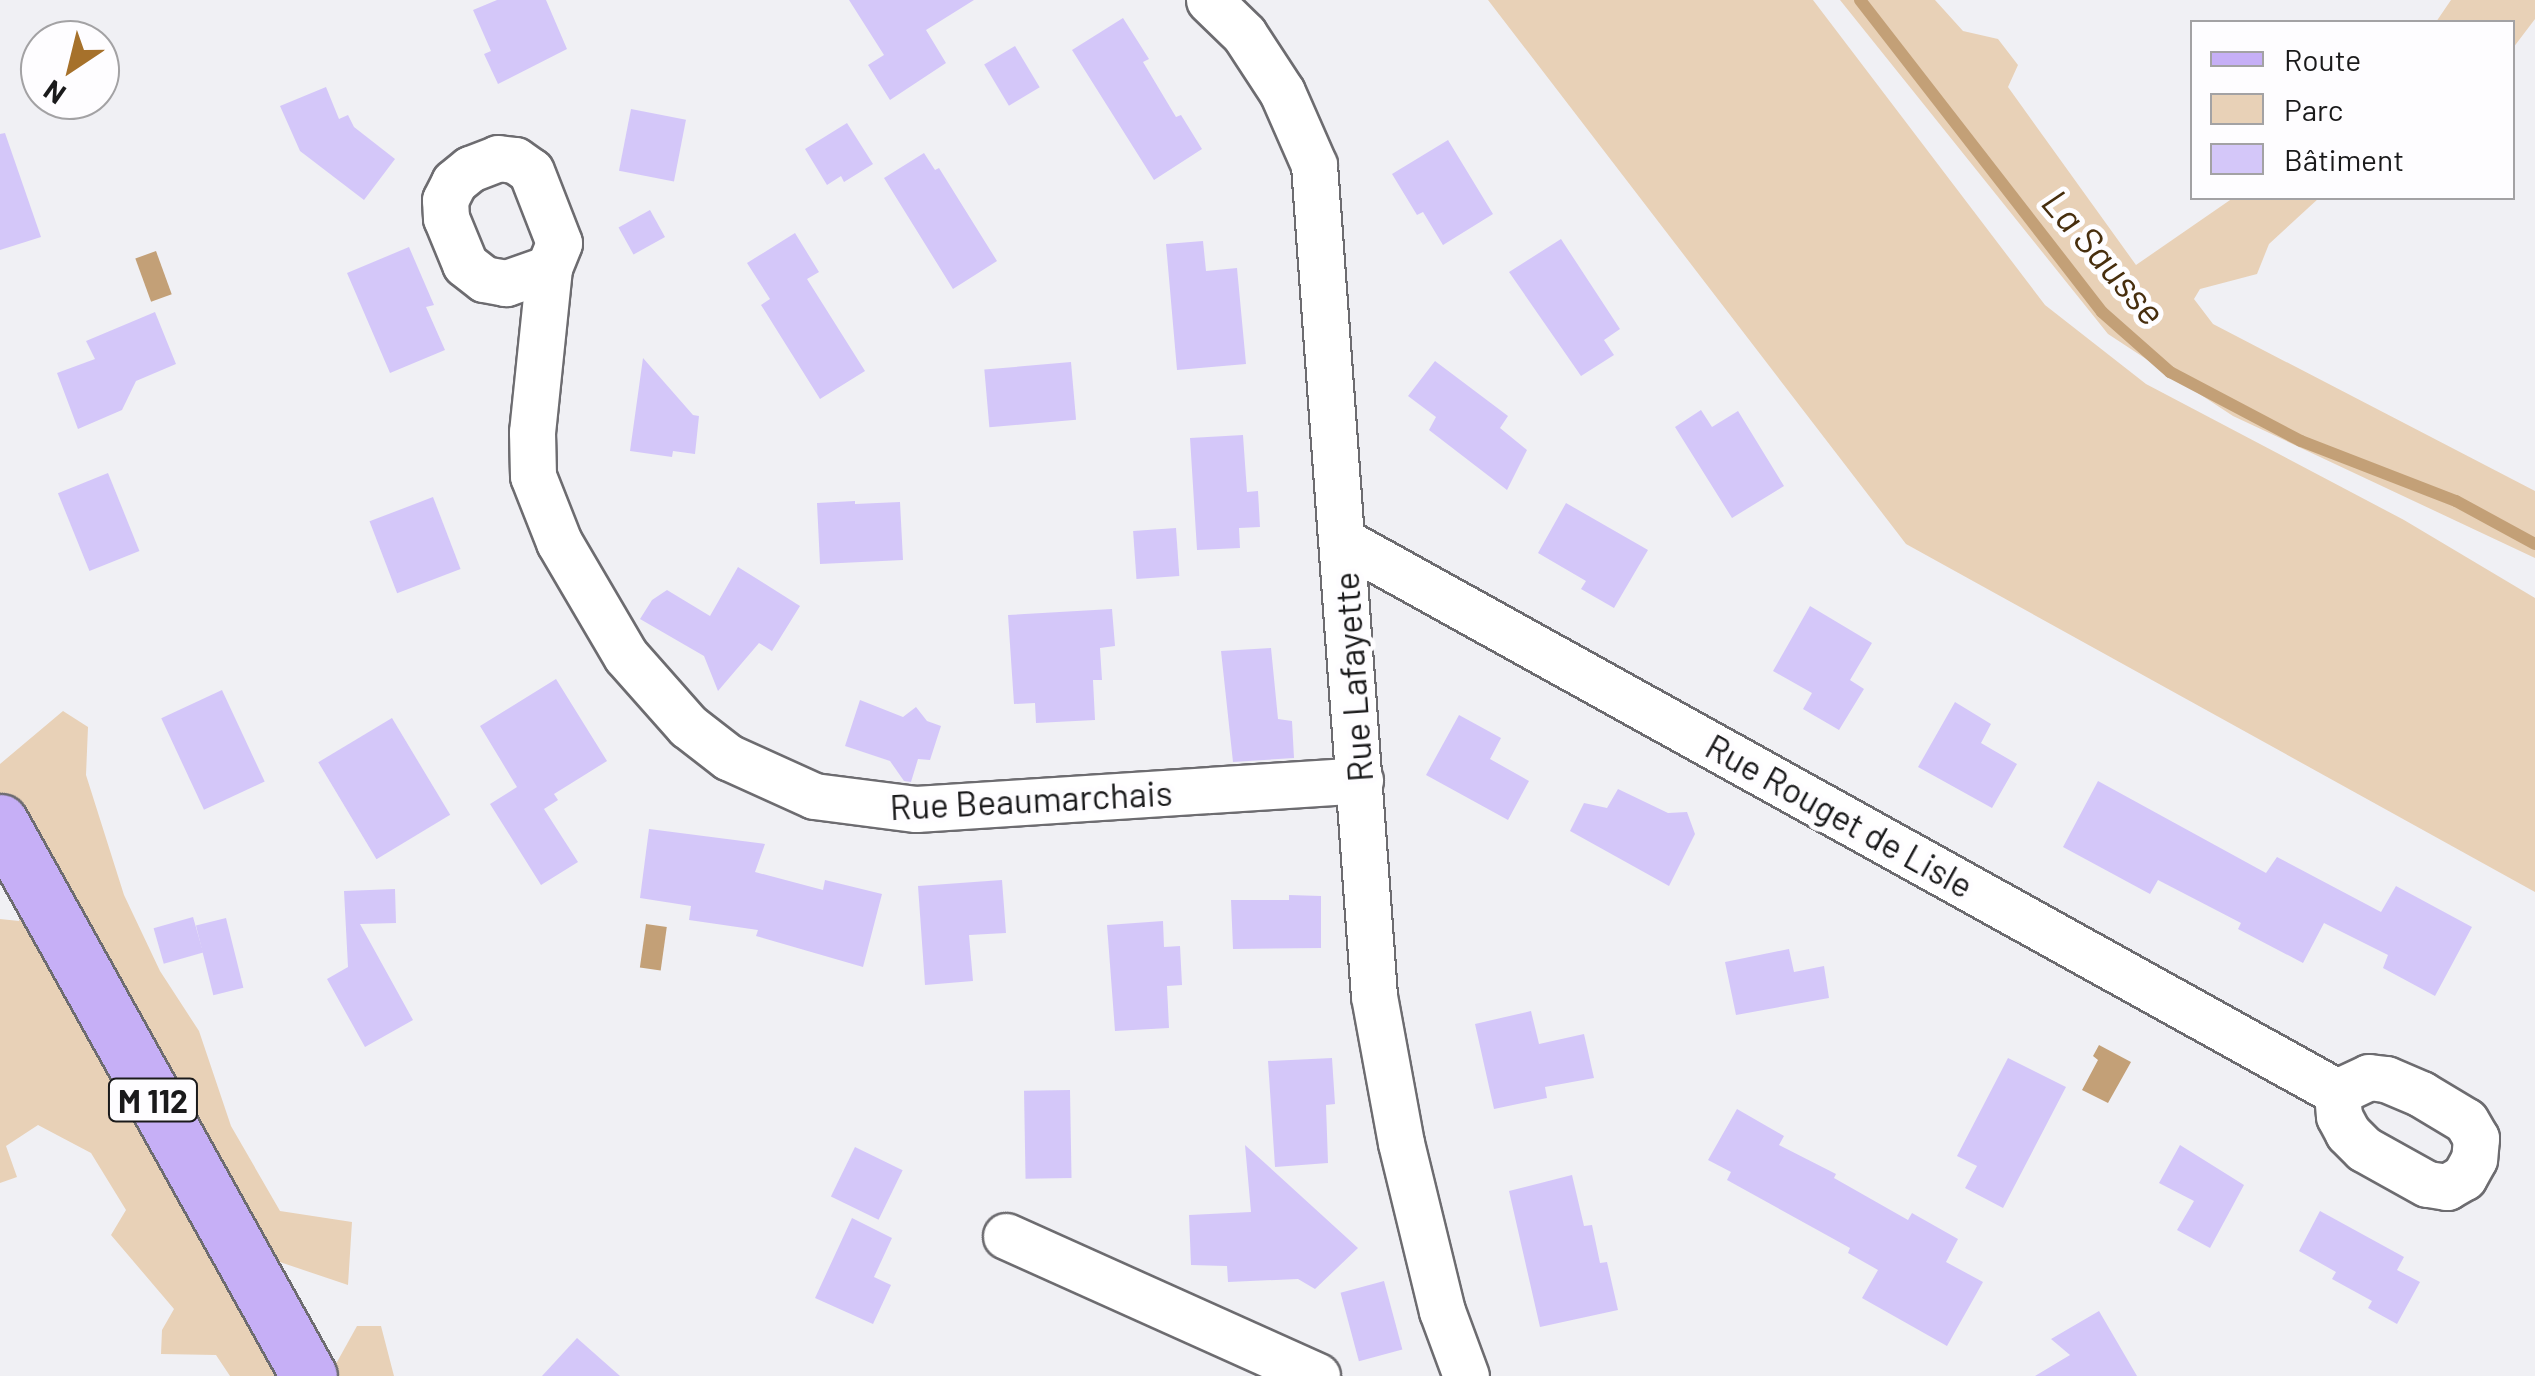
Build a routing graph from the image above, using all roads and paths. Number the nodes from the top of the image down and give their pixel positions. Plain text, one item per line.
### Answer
1 (1208, 0) edge
2 (549, 268) dead end
3 (1343, 541) junction
4 (1360, 780) junction
5 (0, 822) edge
6 (2337, 1092) dead end
7 (1006, 1236) dead end
8 (309, 1376) edge
9 (1317, 1376) edge
10 (1466, 1376) edge

1 - 3 street, Rue Lafayette
2 - 4 street, Rue Beaumarchais
3 - 4 street, Rue Lafayette
3 - 6 street, Rue Rouget de Lisle
4 - 10 street, Rue Lafayette
5 - 8 main road, M 112
7 - 9 street

